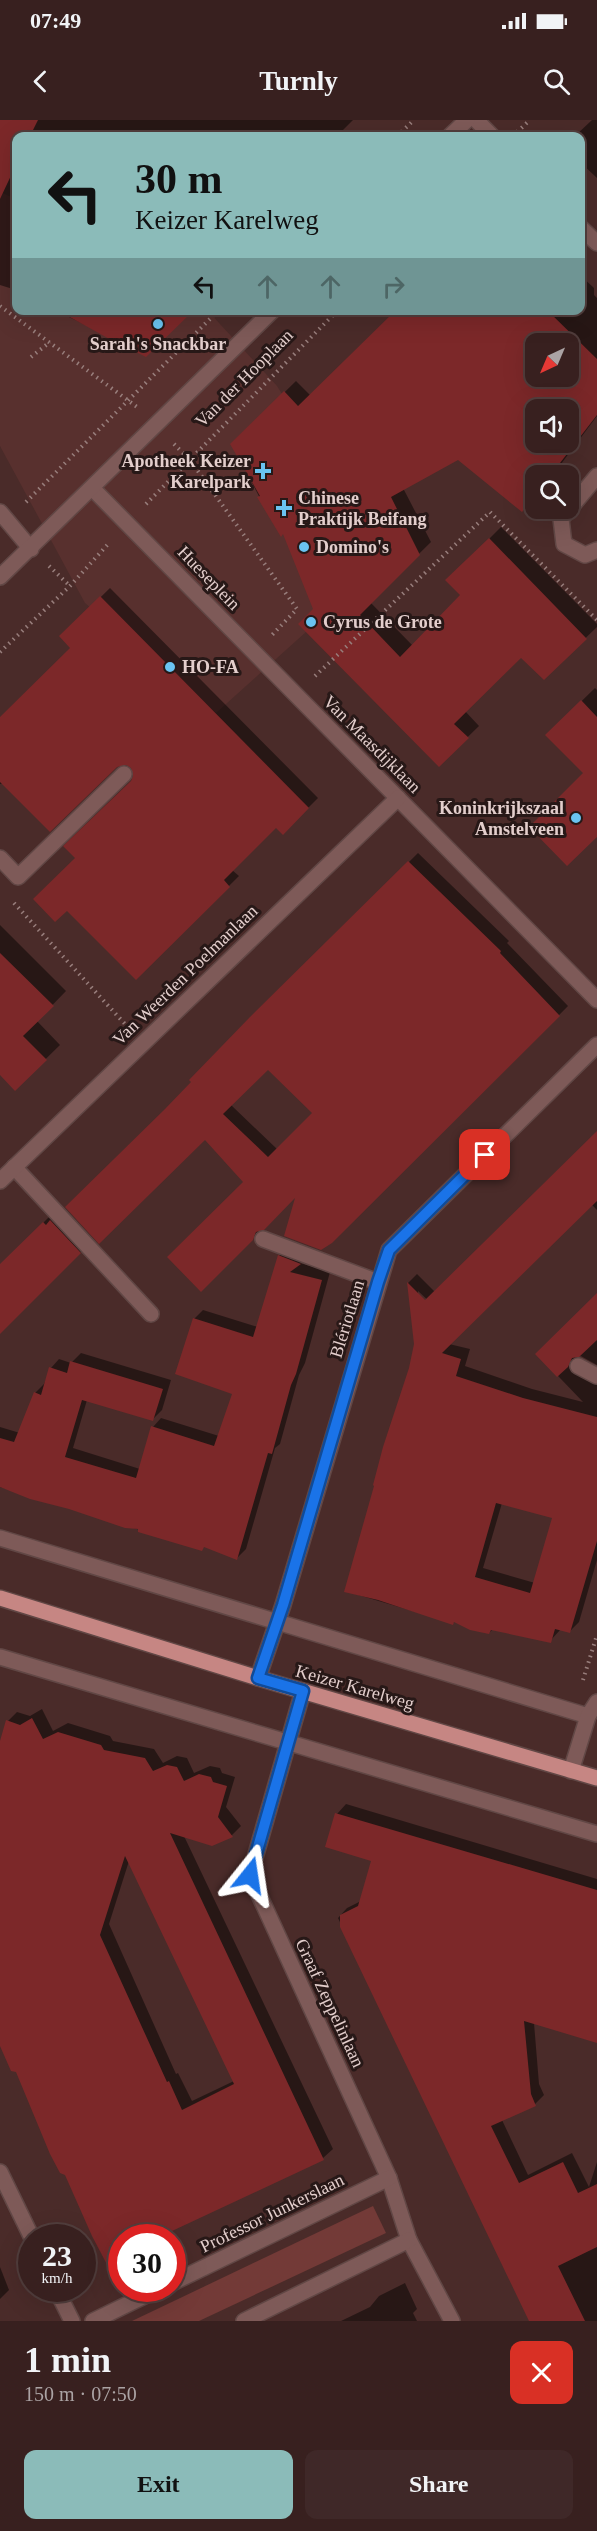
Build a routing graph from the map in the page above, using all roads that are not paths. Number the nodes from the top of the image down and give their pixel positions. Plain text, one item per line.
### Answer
1 (467, 120) edge
2 (476, 120) edge
3 (454, 132) edge
4 (488, 132) edge
5 (585, 231) edge
6 (597, 243) edge
7 (268, 315) edge
8 (597, 477) edge
9 (93, 489) junction
10 (3, 517) edge
11 (31, 549) junction
12 (597, 550) edge
13 (0, 577) edge
14 (296, 695) joint
15 (124, 774) dead end
16 (398, 798) junction
17 (0, 858) edge
18 (597, 1000) edge
19 (597, 1045) edge
20 (14, 1167) junction
21 (0, 1180) edge
22 (263, 1239) dead end
23 (378, 1282) junction
24 (151, 1314) dead end
25 (578, 1366) dead end
26 (597, 1376) edge
27 (0, 1538) edge
28 (0, 1598) edge
29 (278, 1621) junction
30 (0, 1657) edge
31 (258, 1678) junction
32 (303, 1691) junction
33 (597, 1702) edge
34 (581, 1714) junction
35 (287, 1742) junction
36 (571, 1771) junction
37 (597, 1778) edge
38 (597, 1834) edge
39 (0, 2172) edge
40 (389, 2178) junction
41 (25, 2224) edge
42 (409, 2240) junction
43 (186, 2276) edge
44 (62, 2302) edge
45 (132, 2302) edge
46 (72, 2321) edge
47 (93, 2321) edge
48 (244, 2321) edge
49 (452, 2321) edge

1 - 3 street
2 - 4 street
5 - 6 street
7 - 9 street, Van der Hooplaan
8 - 12 street
9 - 11 street, Van der Hooplaan
9 - 14 street, Hueseplein
10 - 11 street
11 - 13 street, Van der Hooplaan
14 - 16 street, Van Maasdijklaan
15 - 17 street
16 - 18 street, Van Maasdijklaan
16 - 20 street, Van Weerden Poelmanlaan
19 - 23 street, Blériotlaan
20 - 21 street, Van Weerden Poelmanlaan
20 - 24 street
22 - 23 street
23 - 29 street, Blériotlaan
25 - 26 street
27 - 29 street
28 - 31 main road, Keizer Karelweg
29 - 31 street, Blériotlaan
29 - 34 street
30 - 35 street
31 - 32 main road, Keizer Karelweg
32 - 35 street, Graaf Zeppelinlaan
32 - 36 main road, Keizer Karelweg
33 - 34 street
34 - 36 street
35 - 38 street
35 - 40 street, Graaf Zeppelinlaan
36 - 37 main road, Keizer Karelweg
39 - 41 street
40 - 42 street, Graaf Zeppelinlaan
40 - 43 street, Professor Junkerslaan
42 - 48 street
42 - 49 street, Graaf Zeppelinlaan
44 - 46 street
45 - 47 street

